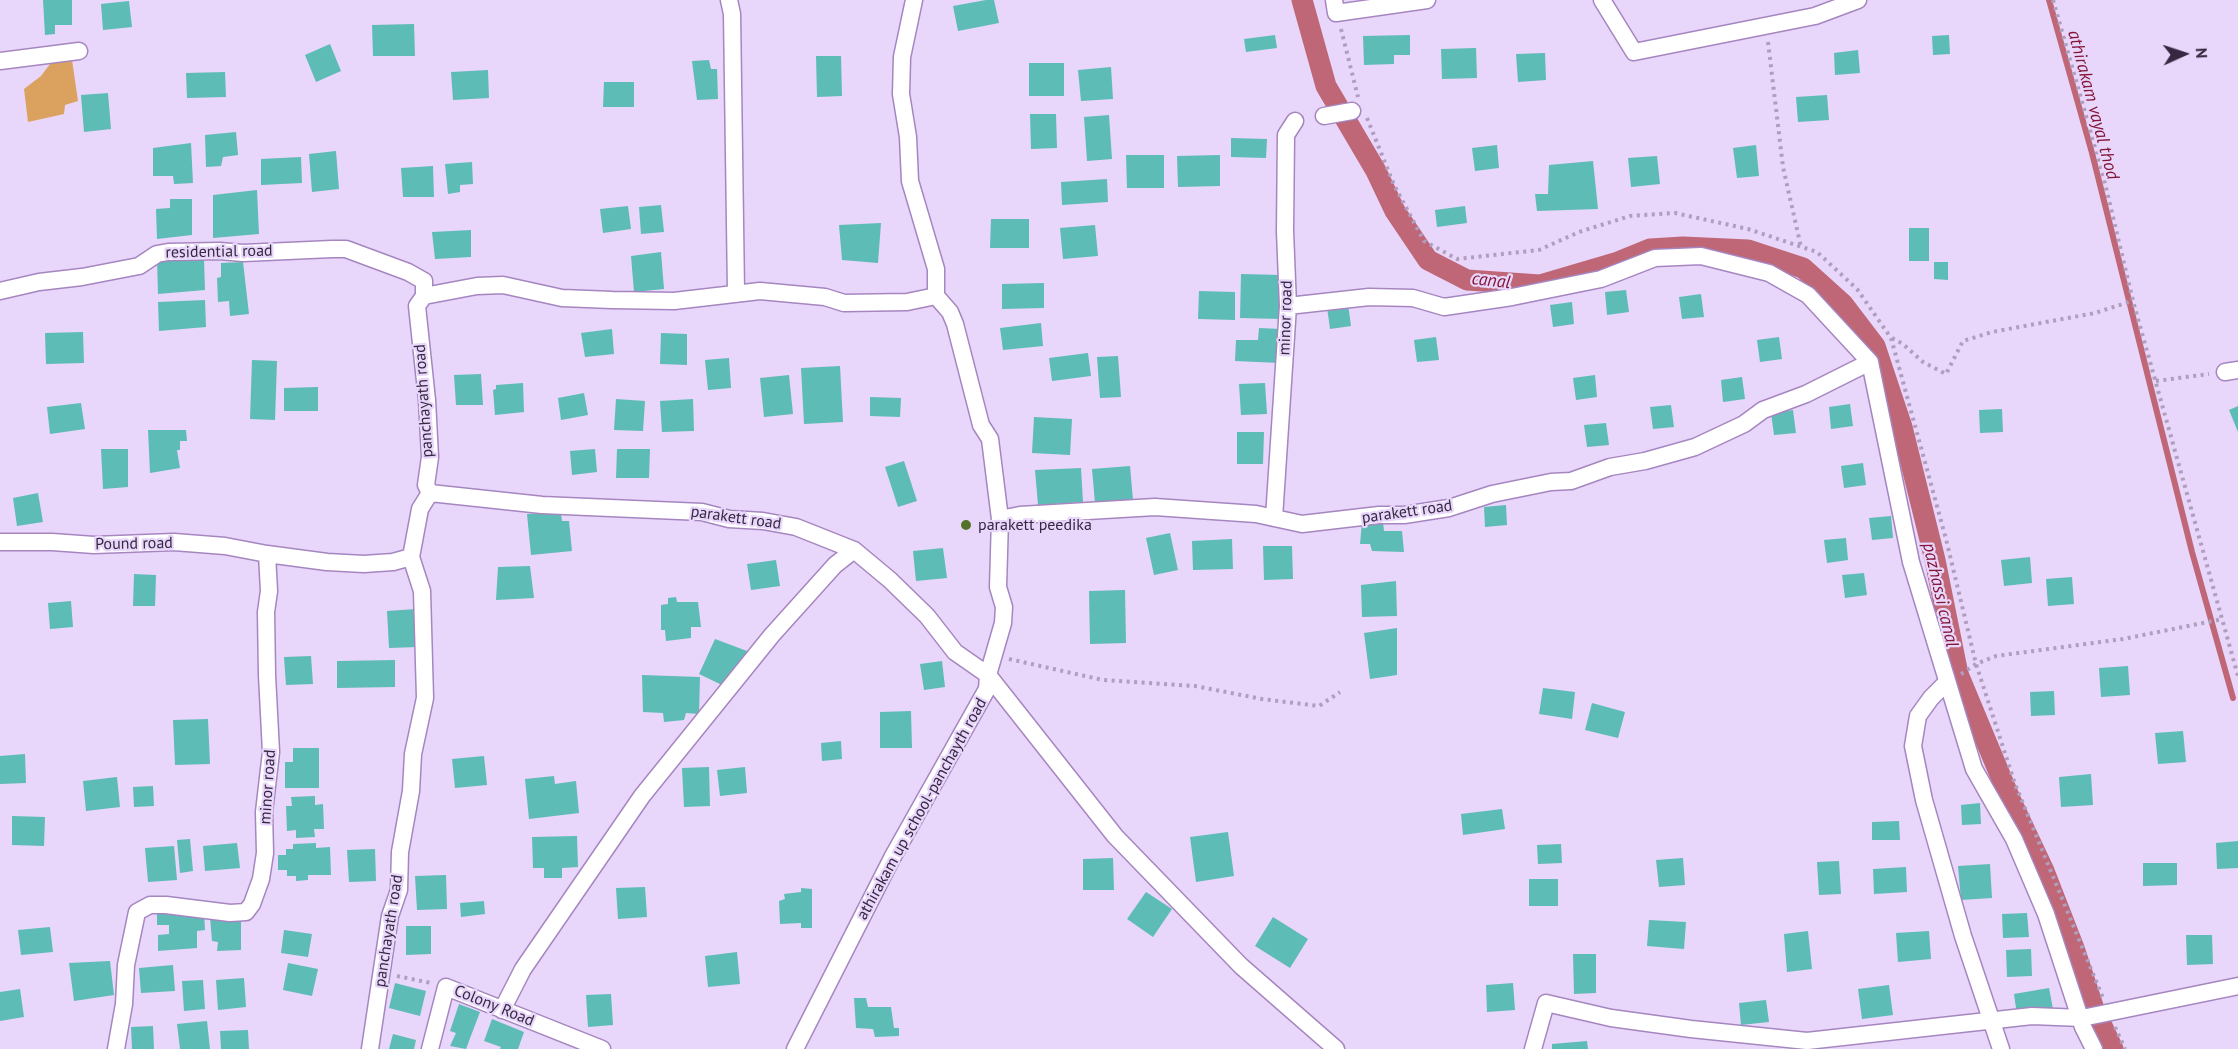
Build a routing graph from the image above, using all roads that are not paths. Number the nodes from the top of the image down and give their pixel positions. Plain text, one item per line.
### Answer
1 (729, 0) edge
2 (914, 0) edge
3 (1427, 0) edge
4 (1602, 0) edge
5 (1858, 0) edge
6 (1335, 7) edge
7 (79, 51) dead end
8 (0, 61) edge
9 (1360, 110) road end
10 (1324, 116) dead end
11 (1295, 121) dead end
12 (0, 291) edge
13 (736, 292) junction
14 (424, 296) junction
15 (936, 296) junction
16 (1288, 306) junction
17 (1869, 362) junction
18 (430, 493) junction
19 (1274, 518) junction
20 (1000, 519) junction
21 (0, 542) edge
22 (854, 550) junction
23 (267, 554) junction
24 (411, 557) junction
25 (988, 675) junction
26 (1947, 682) junction
27 (2238, 986) edge
28 (502, 1010) junction
29 (2081, 1018) junction
30 (1993, 1020) junction
31 (116, 1049) edge
32 (370, 1049) edge
33 (429, 1049) edge
34 (602, 1049) edge
35 (795, 1049) edge
36 (1336, 1049) edge
37 (1533, 1049) edge
38 (2001, 1049) edge
39 (2094, 1049) edge

1 - 13 street
2 - 15 street
3 - 6 street
4 - 5 street
7 - 8 street
9 - 10 street
11 - 16 street, minor road
12 - 14 street, residential road
13 - 14 street
13 - 15 street
14 - 18 street, panchayath road
15 - 20 street, athirakam up school-panchayth road
16 - 17 street
16 - 19 street, minor road
17 - 19 street, parakett road
17 - 26 street
18 - 22 street, parakett road
18 - 24 street, panchayath road
19 - 20 street, parakett road
20 - 25 street, athirakam up school-panchayth road
21 - 23 street, Pound road
22 - 25 street, parakett road
22 - 28 street
23 - 24 street
23 - 31 street, minor road
24 - 32 street, panchayath road
25 - 35 street, athirakam up school-panchayth road
25 - 36 street, parakett road
26 - 29 street
26 - 30 street
27 - 29 street
28 - 33 street, Colony Road
28 - 34 street, Colony Road
29 - 30 street
29 - 39 street
30 - 37 street
30 - 38 street

